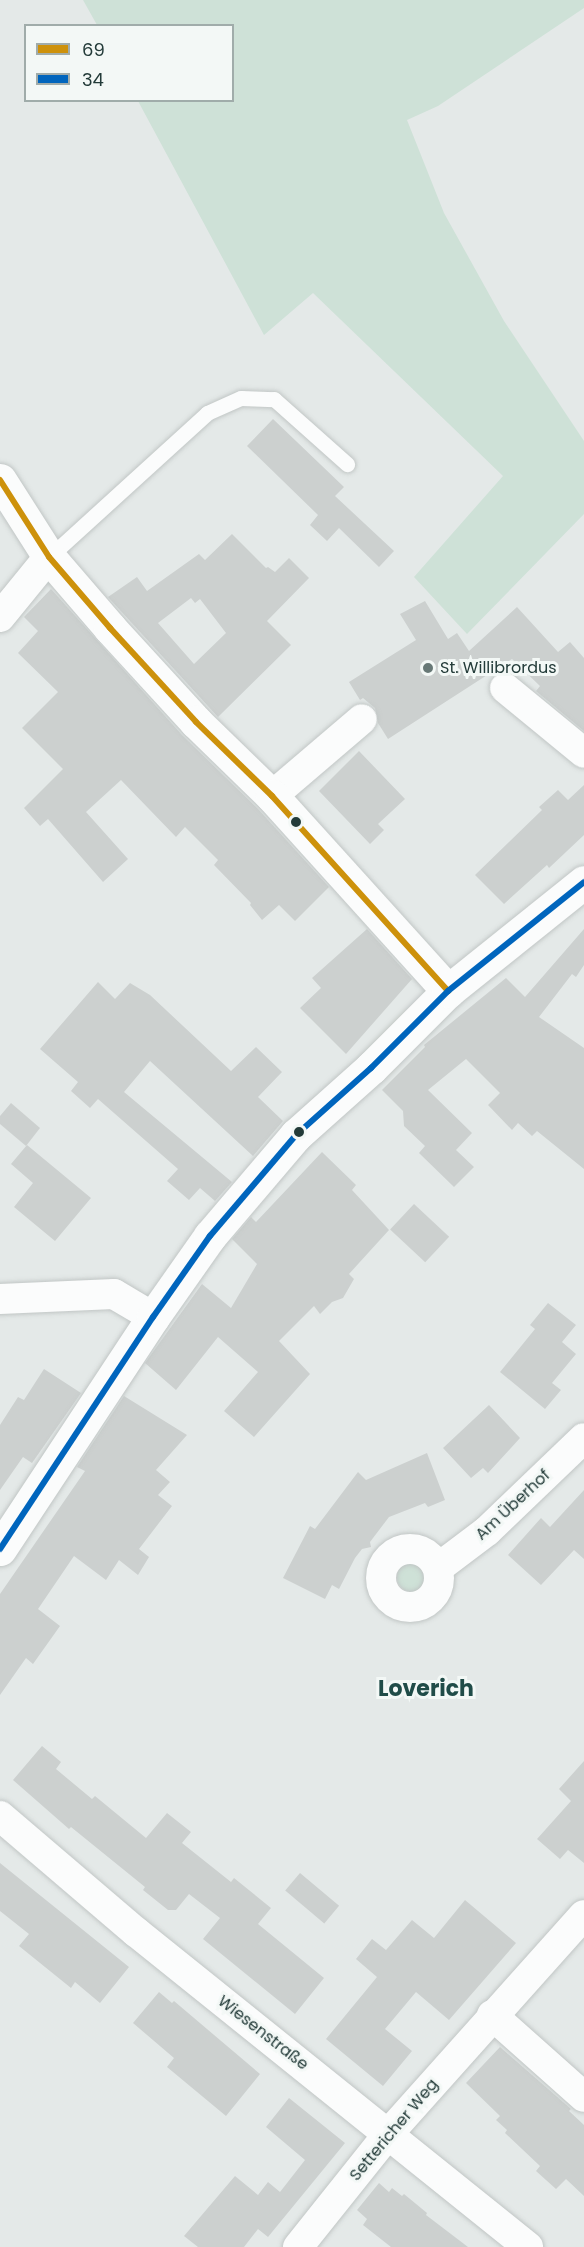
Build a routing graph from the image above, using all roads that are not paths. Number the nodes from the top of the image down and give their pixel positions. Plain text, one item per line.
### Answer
1 (347, 464) dead end
2 (0, 480) edge
3 (49, 557) junction
4 (0, 618) edge
5 (505, 688) dead end
6 (362, 719) dead end
7 (584, 753) edge
8 (272, 796) junction
9 (584, 882) edge
10 (448, 991) junction
11 (0, 1299) edge
12 (153, 1317) junction
13 (584, 1438) edge
14 (0, 1550) edge
15 (438, 1568) dead end
16 (0, 1816) edge
17 (584, 1915) edge
18 (492, 2015) junction
19 (584, 2097) edge
20 (389, 2133) junction
21 (298, 2247) edge
22 (528, 2247) edge

1 - 3 lane
2 - 3 street
3 - 4 street
3 - 8 street
5 - 7 street
6 - 8 street
8 - 10 street
9 - 10 street
10 - 12 street
11 - 12 street
12 - 14 street
13 - 15 street, Am Überhof
16 - 20 street, Wiesenstraße
17 - 18 street, Settericher Weg
18 - 19 street
18 - 20 street, Settericher Weg
20 - 21 street, Settericher Weg
20 - 22 street, Wiesenstraße

